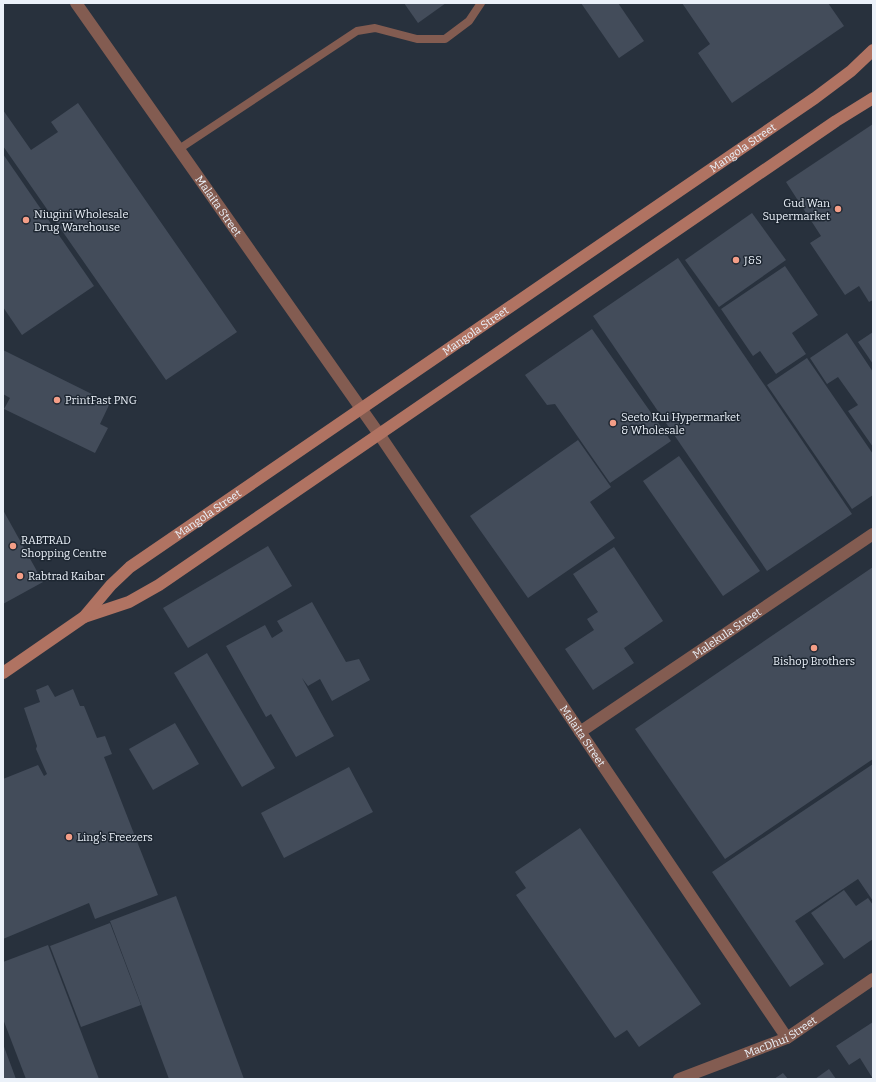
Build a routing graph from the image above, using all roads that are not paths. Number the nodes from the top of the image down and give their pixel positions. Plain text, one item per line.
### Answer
1 (76, 3) edge
2 (481, 3) edge
3 (873, 50) edge
4 (873, 98) edge
5 (179, 150) junction
6 (361, 409) junction
7 (379, 434) junction
8 (873, 534) edge
9 (84, 617) junction
10 (3, 673) edge
11 (580, 732) junction
12 (873, 979) edge
13 (786, 1038) junction
14 (679, 1079) edge

1 - 5 street, Malaita Street
2 - 5 lane
3 - 6 main road, Mangola Street
4 - 7 main road, Mangola Street
5 - 6 street, Malaita Street
6 - 7 street, Malaita Street
6 - 9 main road, Mangola Street
7 - 9 main road, Mangola Street
7 - 11 street, Malaita Street
8 - 11 street, Malekula Street
9 - 10 main road, Mangola Street
11 - 13 street, Malaita Street
12 - 13 street, MacDhui Street
13 - 14 street, MacDhui Street

